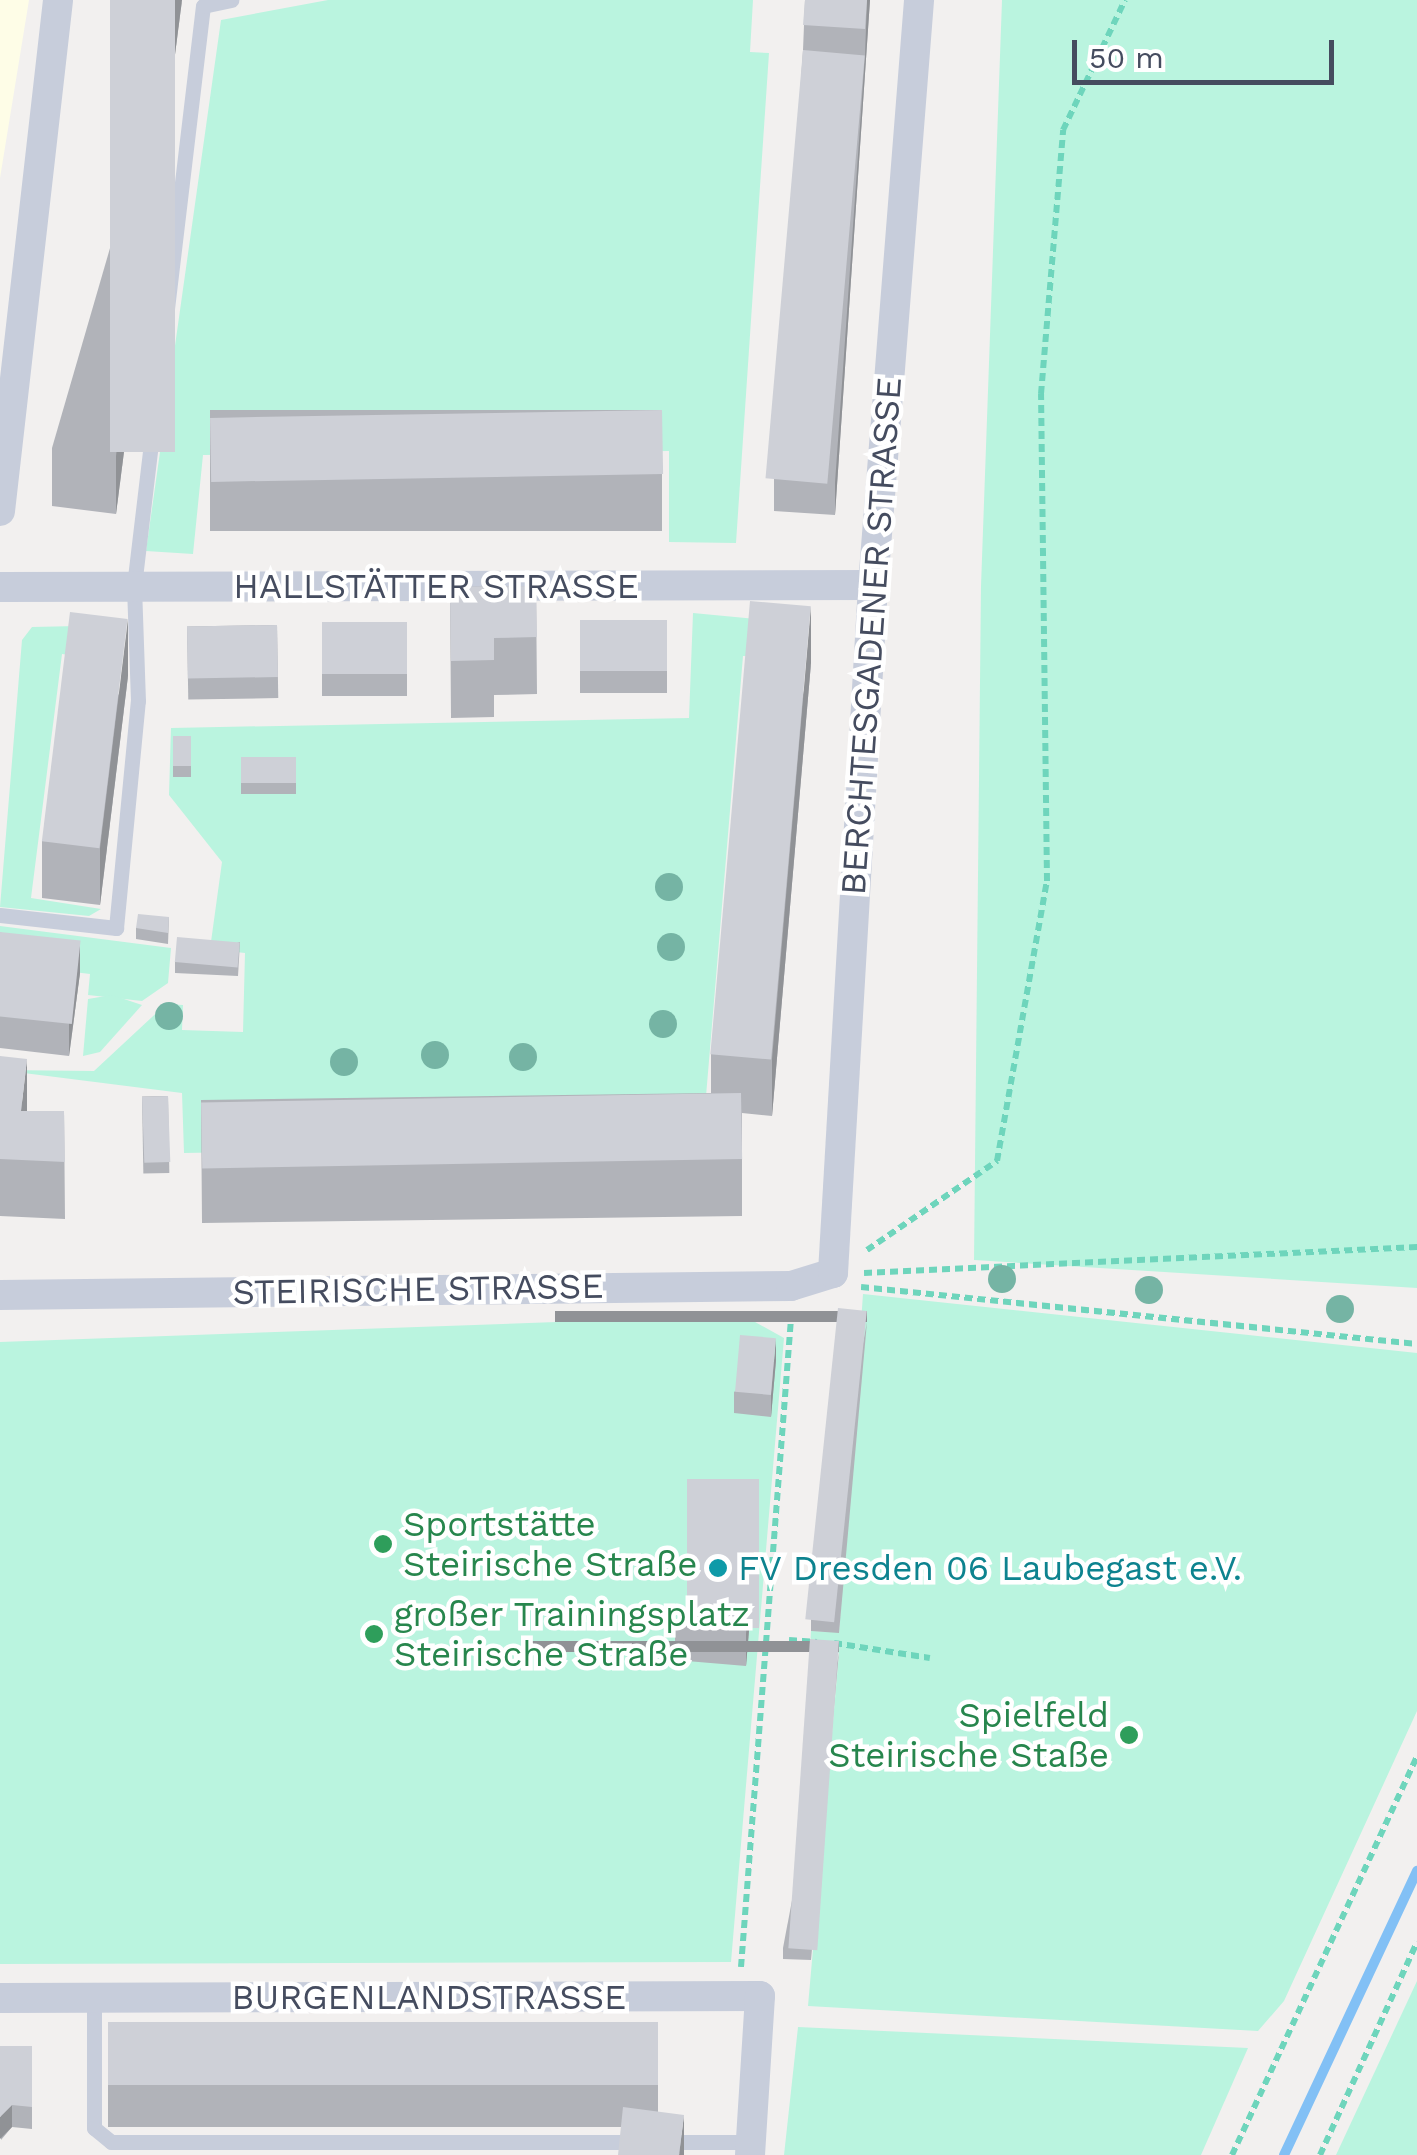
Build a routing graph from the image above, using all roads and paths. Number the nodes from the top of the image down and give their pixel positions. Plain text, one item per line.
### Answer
1 (58, 0) edge
2 (232, 0) edge
3 (919, 0) edge
4 (1125, 0) edge
5 (0, 510) edge
6 (872, 585) junction
7 (134, 586) junction
8 (0, 587) edge
9 (0, 915) edge
10 (1417, 1248) edge
11 (833, 1273) junction
12 (790, 1286) junction
13 (0, 1295) edge
14 (1417, 1344) edge
15 (789, 1640) dead end
16 (930, 1658) dead end
17 (1417, 1757) edge
18 (1417, 1942) edge
19 (1407, 1964) junction
20 (1417, 1964) edge
21 (763, 1997) junction
22 (0, 1998) edge
23 (94, 1998) junction
24 (750, 2148) edge
25 (1232, 2155) edge
26 (1320, 2155) edge

1 - 5 street
2 - 7 lane
3 - 6 street, BERCHTESGADENER STRASSE
4 - 11 path
6 - 7 street, HALLSTÄTTER STRASSE
6 - 11 street, BERCHTESGADENER STRASSE
7 - 8 street, HALLSTÄTTER STRASSE
7 - 9 lane
10 - 11 path
11 - 12 street, STEIRISCHE STRASSE
11 - 14 path
12 - 13 street, STEIRISCHE STRASSE
12 - 21 path
15 - 16 path
17 - 25 path
18 - 19 path
19 - 20 path
19 - 26 path
21 - 23 street, BURGENLANDSTRASSE
21 - 24 street
22 - 23 street, BURGENLANDSTRASSE
23 - 24 lane

